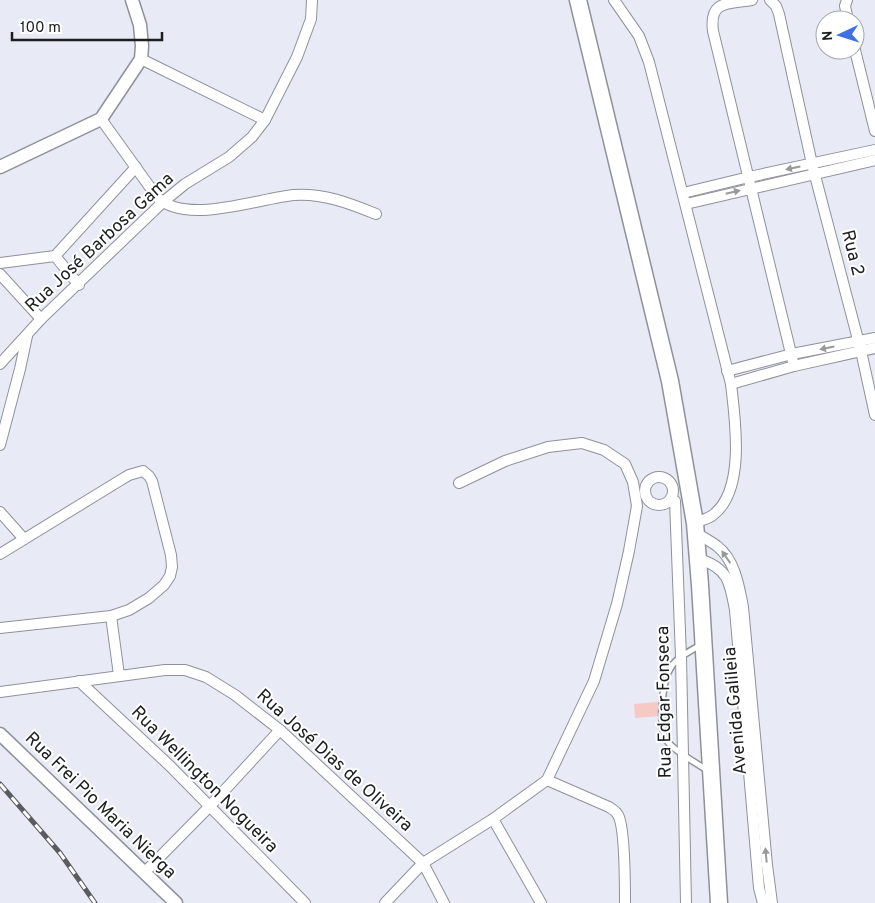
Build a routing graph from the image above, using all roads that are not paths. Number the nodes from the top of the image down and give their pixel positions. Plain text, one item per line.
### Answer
1 (132, 0) edge
2 (312, 0) edge
3 (578, 0) edge
4 (614, 0) edge
5 (752, 0) edge
6 (770, 0) edge
7 (141, 59) junction
8 (857, 60) edge
9 (101, 119) junction
10 (265, 120) junction
11 (875, 131) edge
12 (875, 150) edge
13 (875, 160) edge
14 (136, 166) junction
15 (0, 167) edge
16 (813, 168) junction
17 (749, 177) junction
18 (752, 188) junction
19 (684, 199) junction
20 (163, 202) junction
21 (376, 214) dead end
22 (55, 256) junction
23 (0, 263) edge
24 (0, 274) edge
25 (79, 284) junction
26 (42, 319) junction
27 (28, 335) junction
28 (875, 338) edge
29 (859, 346) junction
30 (875, 348) edge
31 (792, 354) junction
32 (0, 364) edge
33 (794, 366) junction
34 (727, 371) junction
35 (731, 384) junction
36 (875, 415) edge
37 (0, 445) edge
38 (687, 472) junction
39 (663, 478) junction
40 (651, 480) junction
41 (633, 482) junction
42 (459, 483) dead end
43 (678, 500) junction
44 (654, 504) junction
45 (637, 506) junction
46 (0, 512) edge
47 (696, 528) junction
48 (24, 539) junction
49 (0, 554) edge
50 (699, 560) junction
51 (111, 616) junction
52 (0, 628) edge
53 (704, 643) junction
54 (681, 657) junction
55 (119, 676) junction
56 (79, 681) junction
57 (0, 692) edge
58 (280, 730) junction
59 (0, 734) edge
60 (682, 754) junction
61 (711, 772) junction
62 (547, 780) junction
63 (210, 806) junction
64 (493, 819) junction
65 (423, 863) junction
66 (144, 873) junction
67 (176, 903) edge
68 (305, 903) edge
69 (385, 903) edge
70 (444, 903) edge
71 (541, 903) edge
72 (625, 903) edge
73 (686, 903) edge
74 (718, 903) edge
75 (763, 903) edge
76 (772, 903) edge

1 - 7 street
2 - 10 street, Rua José Barbosa Gama
3 - 38 highway
4 - 19 street
5 - 17 street
6 - 16 street, Rua 2
7 - 9 street
7 - 10 street
8 - 11 street
9 - 14 street
9 - 15 street
10 - 20 street, Rua José Barbosa Gama
12 - 16 street
13 - 16 street
14 - 20 street
14 - 22 street
16 -> 17 street
16 - 18 street
16 - 29 street, Rua 2
17 - 18 street
17 - 19 street
19 -> 18 street
18 - 31 street
19 - 34 street
20 - 21 street
20 - 25 street, Rua José Barbosa Gama
22 - 23 street
22 - 25 street
24 - 26 street
25 - 26 street, Rua José Barbosa Gama
26 - 27 street, Rua José Barbosa Gama
27 - 32 street, Rua José Barbosa Gama
27 - 37 street
28 - 29 street
29 - 30 street
29 -> 31 street
29 - 33 street
29 - 36 street, Rua 2
31 - 33 street
31 - 34 street
33 - 35 street
34 - 35 street
35 - 47 street
38 - 39 street
38 - 43 highway
39 - 40 street
39 - 43 street, Rua Edgar Fonseca
40 - 41 street
40 - 44 street
41 - 42 street
41 - 45 street
43 - 44 street
43 - 47 highway
43 - 54 street, Rua Edgar Fonseca
44 - 45 street
45 - 62 street
46 - 48 street
47 - 50 highway
76 -> 47 street, Avenida Galileia
48 - 49 street
48 - 51 street
50 - 53 highway
50 - 75 street
51 - 52 street
51 - 55 street
53 - 54 lane
53 - 61 highway
54 - 60 street, Rua Edgar Fonseca
54 - 60 lane
55 - 56 street, Rua José Dias de Oliveira
55 - 58 street, Rua José Dias de Oliveira
56 - 57 street, Rua José Dias de Oliveira
56 - 63 street, Rua Wellington Nogueira
58 - 63 street
58 - 65 street, Rua José Dias de Oliveira
59 - 66 street, Rua Frei Pio Maria Nierga
60 - 61 lane
60 - 73 street, Rua Edgar Fonseca
61 - 74 highway
62 - 64 street
62 - 72 street
63 - 66 street
63 - 68 street, Rua Wellington Nogueira
64 - 65 street
64 - 71 street
65 - 69 street
65 - 70 street, Rua José Dias de Oliveira
66 - 67 street, Rua Frei Pio Maria Nierga

